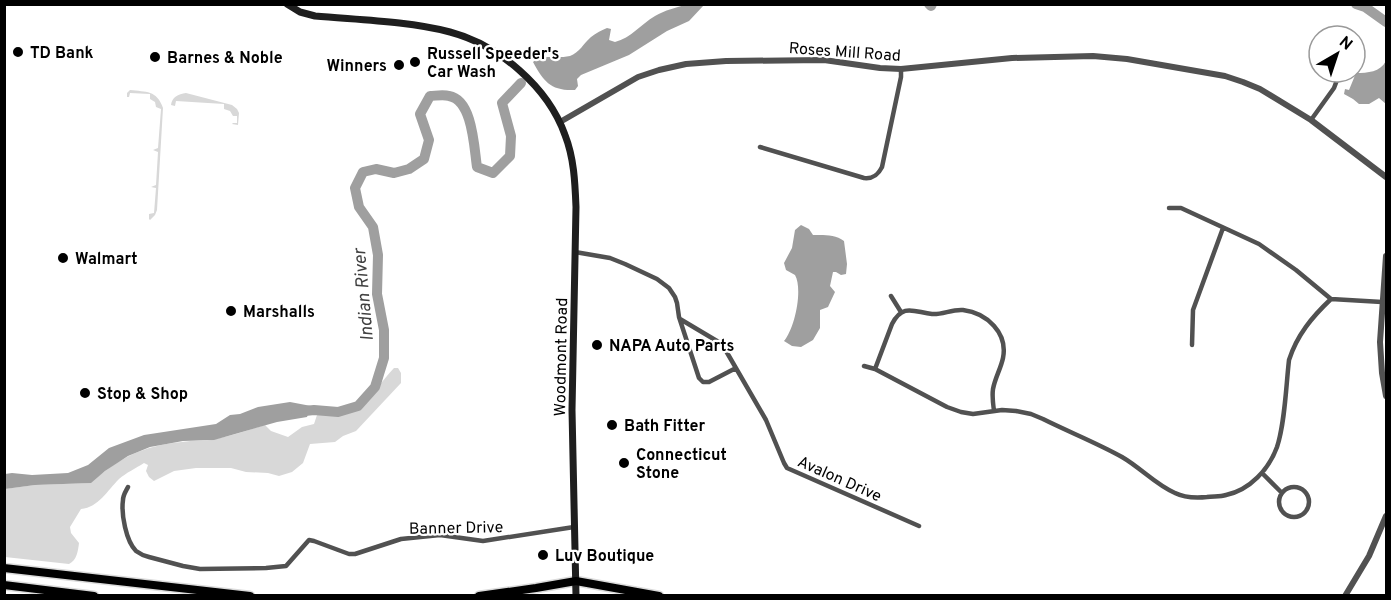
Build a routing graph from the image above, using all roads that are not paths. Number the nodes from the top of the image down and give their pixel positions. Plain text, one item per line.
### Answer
1 (287, 4) edge
2 (901, 69) junction
3 (1336, 84) edge
4 (1311, 120) junction
5 (560, 122) junction
6 (760, 147) dead end
7 (1386, 177) edge
8 (1169, 208) dead end
9 (1223, 228) junction
10 (575, 252) junction
11 (1386, 256) edge
12 (891, 296) dead end
13 (1330, 299) junction
14 (1382, 302) junction
15 (901, 312) junction
16 (680, 319) junction
17 (1192, 345) dead end
18 (864, 366) dead end
19 (736, 368) junction
20 (875, 369) junction
21 (1386, 396) edge
22 (994, 411) junction
23 (1262, 473) junction
24 (128, 487) dead end
25 (1282, 493) junction
26 (1386, 516) edge
27 (920, 526) dead end
28 (574, 527) junction
29 (4, 568) edge
30 (576, 581) junction
31 (4, 585) edge
32 (94, 596) edge
33 (250, 596) edge
34 (479, 596) edge
35 (576, 596) edge
36 (659, 596) edge
37 (1345, 596) edge

1 - 5 main road
2 - 4 street, Roses Mill Road
2 - 5 street, Roses Mill Road
2 - 6 street
3 - 4 street
4 - 7 street, Roses Mill Road
5 - 10 main road, Woodmont Road
8 - 9 street
9 - 13 street
9 - 17 street
10 - 16 street
10 - 28 main road, Woodmont Road
11 - 14 street
12 - 15 street
13 - 14 street
13 - 23 street
14 - 21 street
15 - 20 street
15 - 22 street
16 - 19 street, Avalon Drive
16 - 19 street
18 - 20 street
19 - 27 street, Avalon Drive
20 - 22 street
22 - 23 street
23 - 25 street
24 - 28 street, Banner Drive
25 - 25 street
26 - 37 street
28 - 30 main road, Woodmont Road
29 - 33 highway
30 - 34 highway
30 - 35 main road, Woodmont Road
30 - 36 highway
31 - 32 highway

